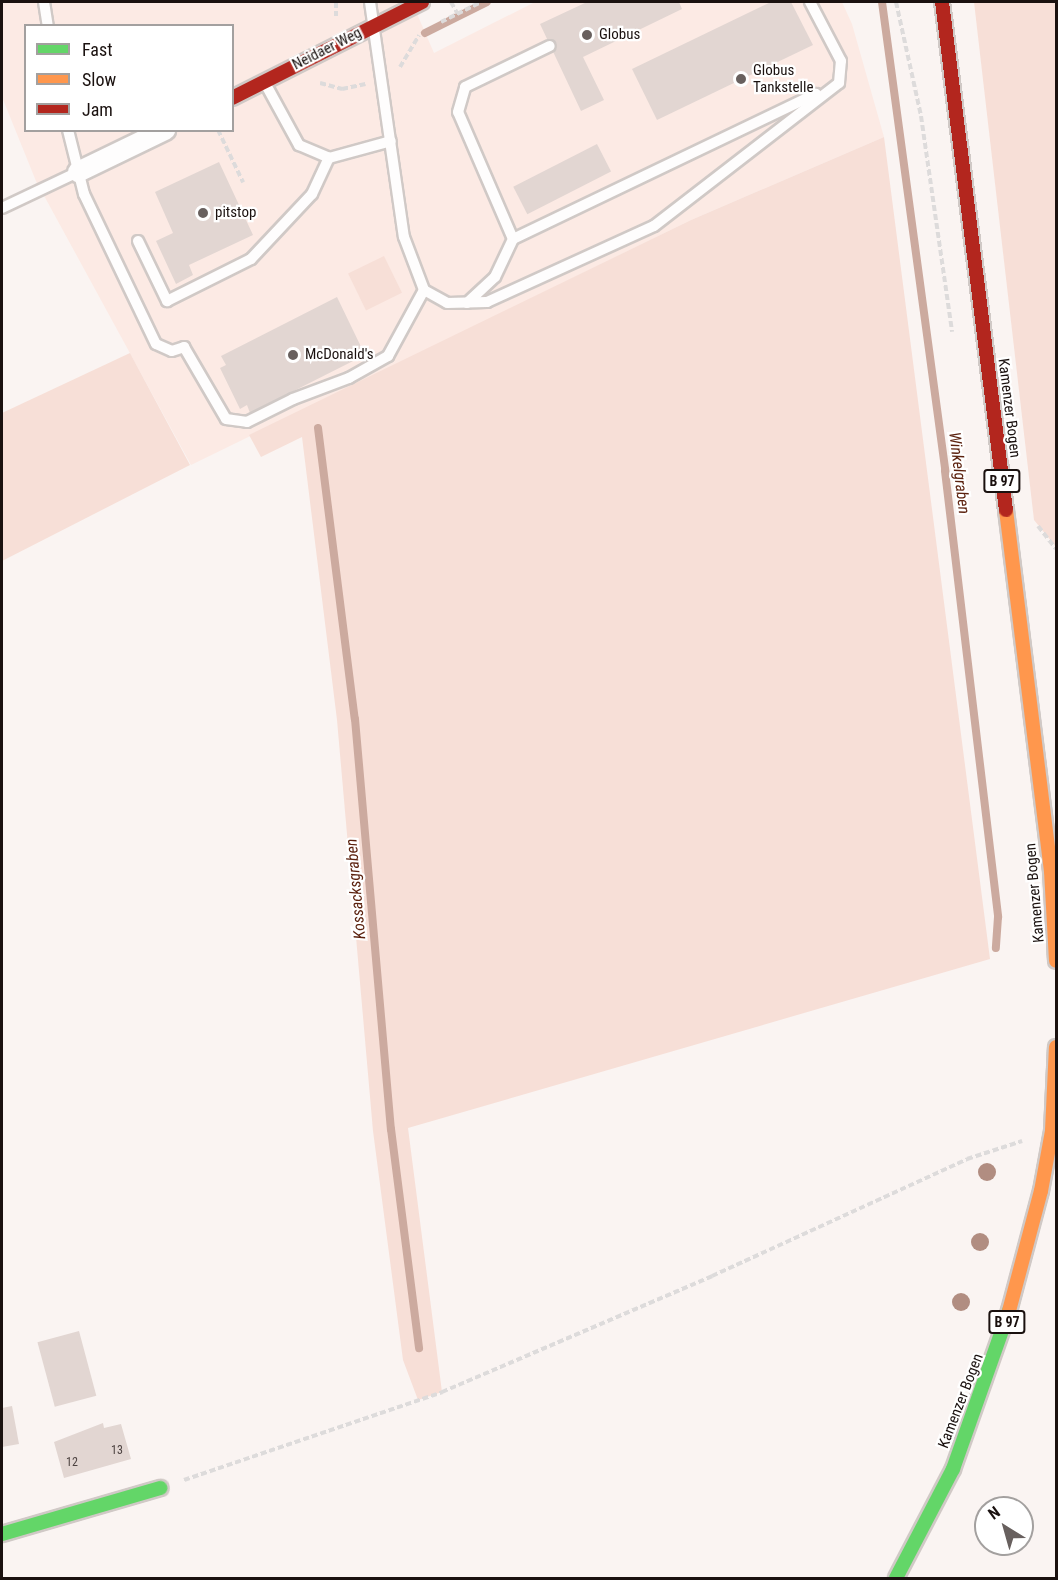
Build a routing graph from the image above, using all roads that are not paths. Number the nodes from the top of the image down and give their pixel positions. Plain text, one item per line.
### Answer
1 (44, 2) edge
2 (370, 2) edge
3 (422, 2) edge
4 (810, 2) edge
5 (942, 2) edge
6 (48, 24) edge
7 (376, 25) junction
8 (550, 46) dead end
9 (264, 81) junction
10 (839, 83) junction
11 (234, 97) edge
12 (68, 132) edge
13 (161, 132) edge
14 (391, 141) junction
15 (329, 158) junction
16 (78, 172) junction
17 (2, 208) edge
18 (513, 239) junction
19 (138, 241) dead end
20 (424, 290) junction
21 (467, 303) junction
22 (1056, 961) edge
23 (1056, 1047) edge
24 (160, 1488) road end
25 (2, 1534) edge
26 (896, 1578) edge

1 - 6 lane
2 - 7 lane
3 - 7 main road, Neidaer Weg
4 - 10 lane
5 - 22 main road, Kamenzer Bogen / B 97
7 - 9 main road, Neidaer Weg
7 - 14 lane
8 - 18 lane
9 - 11 main road, Neidaer Weg
9 - 15 lane
10 - 18 lane
10 - 21 lane
12 - 16 lane
13 - 16 street
14 - 15 lane
14 - 20 lane
15 - 19 lane
16 - 17 lane
16 - 20 lane
18 - 21 lane
20 - 21 lane
23 - 26 main road, Kamenzer Bogen / B 97
24 - 25 main road

